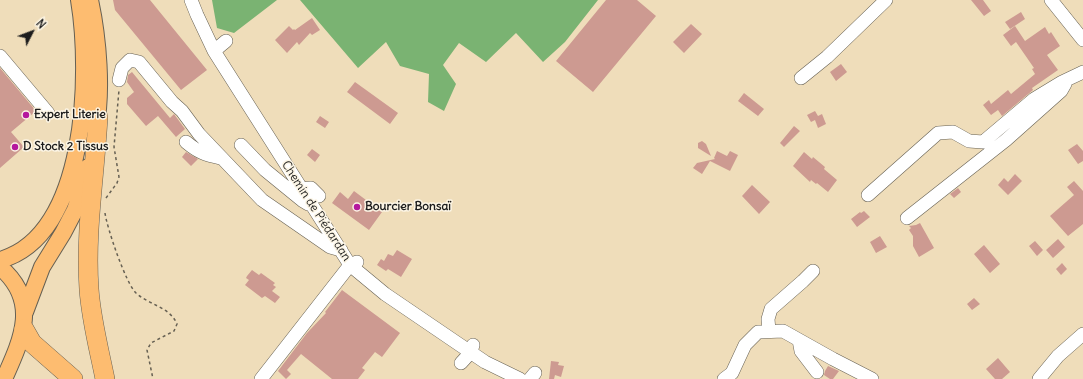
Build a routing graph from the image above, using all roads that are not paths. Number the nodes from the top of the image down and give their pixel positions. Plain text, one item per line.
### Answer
1 (79, 0) edge
2 (90, 0) edge
3 (191, 0) edge
4 (886, 0) edge
5 (1051, 0) edge
6 (1083, 40) edge
7 (226, 42) dead end
8 (214, 51) junction
9 (0, 56) edge
10 (1083, 72) edge
11 (801, 78) dead end
12 (1068, 79) junction
13 (119, 80) road end
14 (48, 113) dead end
15 (98, 117) junction
16 (186, 142) dead end
17 (241, 145) dead end
18 (221, 158) junction
19 (868, 195) dead end
20 (316, 201) junction
21 (907, 218) dead end
22 (341, 250) junction
23 (0, 260) edge
24 (354, 263) junction
25 (0, 267) edge
26 (813, 270) dead end
27 (24, 320) junction
28 (765, 321) junction
29 (1083, 334) edge
30 (799, 340) junction
31 (472, 349) junction
32 (462, 363) dead end
33 (817, 372) dead end
34 (7, 373) edge
35 (515, 378) edge
36 (74, 379) edge
37 (105, 379) edge
38 (261, 379) edge
39 (724, 379) edge
40 (872, 379) edge
41 (1039, 379) edge

1 - 23 main road
2 - 15 main road
3 - 8 street, Chemin de Piédardan
4 - 11 street
5 - 6 street
7 - 8 street
8 - 20 street, Chemin de Piédardan
9 - 14 street
10 - 12 street
12 - 19 street
12 - 21 street
13 - 18 street
15 - 27 main road
15 - 37 highway
16 - 18 street
17 - 20 street
18 - 22 street
20 - 22 street, Chemin de Piédardan
22 - 24 street, Chemin de Piédardan
24 - 31 street, Chemin de Piédardan
24 - 38 street
25 - 27 main road
26 - 28 street
27 - 34 main road
27 - 36 highway
28 - 30 street
28 - 39 street
29 - 41 street
30 - 33 street
30 - 40 street
31 - 32 street
31 - 35 street, Chemin de Piédardan

